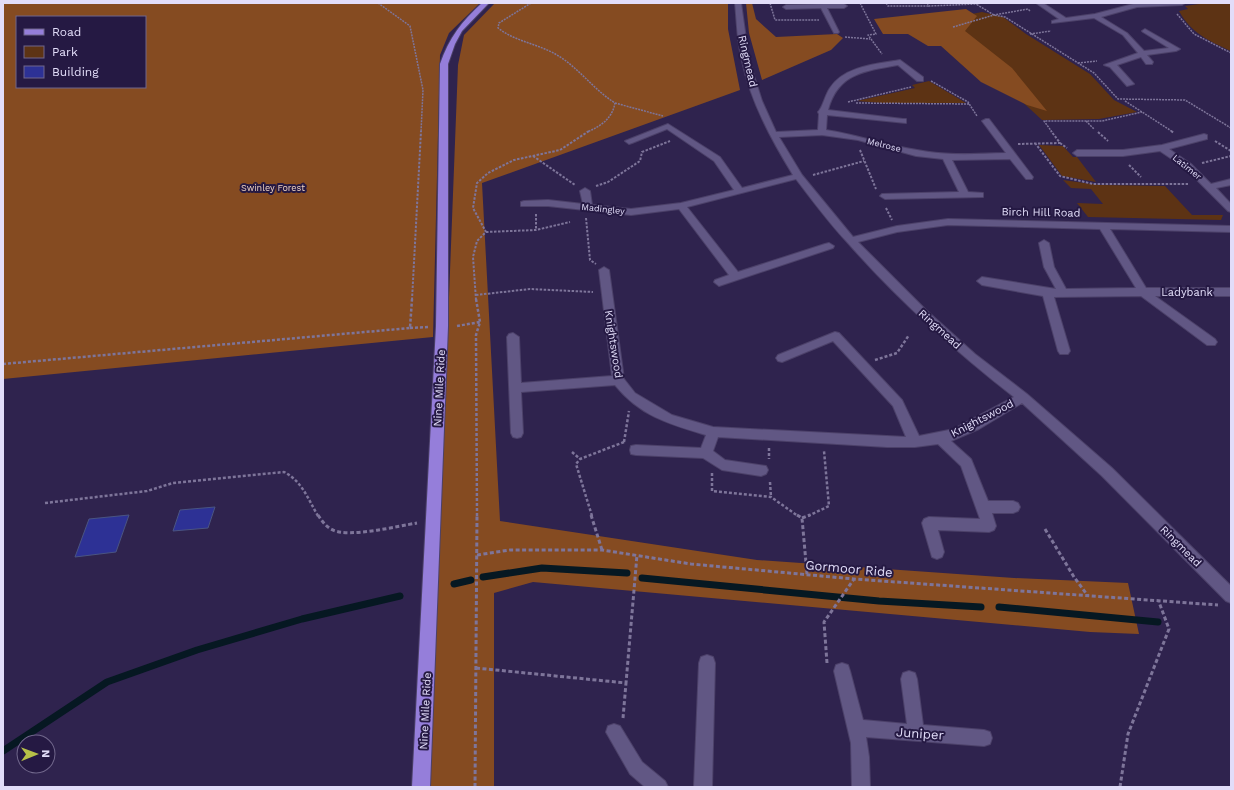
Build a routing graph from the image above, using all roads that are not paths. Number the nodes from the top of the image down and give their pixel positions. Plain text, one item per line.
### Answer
1 (486, 3) edge
2 (738, 3) edge
3 (1039, 3) edge
4 (1182, 3) edge
5 (1135, 4) edge
6 (805, 5) edge
7 (823, 6) junction
8 (844, 6) dead end
9 (786, 7) dead end
10 (1095, 16) junction
11 (1066, 21) junction
12 (1054, 22) road end
13 (1145, 31) dead end
14 (836, 32) road end
15 (895, 54) road end
16 (1143, 54) junction
17 (900, 62) junction
18 (1149, 62) dead end
19 (924, 79) road end
20 (1130, 84) dead end
21 (822, 112) junction
22 (903, 121) dead end
23 (986, 121) road end
24 (822, 132) junction
25 (773, 135) junction
26 (1204, 137) road end
27 (628, 141) dead end
28 (1162, 148) junction
29 (1077, 153) dead end
30 (1012, 156) junction
31 (946, 157) junction
32 (1029, 176) dead end
33 (799, 177) junction
34 (1231, 182) edge
35 (1208, 185) junction
36 (585, 191) road end
37 (740, 191) junction
38 (965, 195) junction
39 (980, 195) dead end
40 (882, 198) road end
41 (524, 204) dead end
42 (682, 206) junction
43 (588, 208) junction
44 (1231, 209) edge
45 (1103, 226) junction
46 (1231, 229) edge
47 (852, 241) junction
48 (1044, 243) dead end
49 (829, 246) dead end
50 (604, 270) road end
51 (736, 277) junction
52 (982, 281) dead end
53 (719, 282) dead end
54 (1143, 292) junction
55 (1231, 292) edge
56 (1048, 293) junction
57 (1063, 293) junction
58 (513, 337) dead end
59 (1211, 342) dead end
60 (1064, 351) dead end
61 (782, 358) dead end
62 (618, 380) junction
63 (514, 388) junction
64 (1023, 397) junction
65 (713, 432) junction
66 (517, 433) dead end
67 (940, 438) junction
68 (916, 442) junction
69 (636, 450) road end
70 (709, 456) junction
71 (761, 470) dead end
72 (984, 506) junction
73 (1013, 507) dead end
74 (938, 552) dead end
75 (1231, 596) edge
76 (707, 663) dead end
77 (842, 670) road end
78 (909, 679) dead end
79 (857, 728) junction
80 (614, 732) road end
81 (916, 733) junction
82 (984, 738) dead end
83 (421, 787) edge
84 (659, 787) edge
85 (703, 787) edge
86 (861, 787) edge

1 - 83 main road, Nine Mile Ride
2 - 25 street, Ringmead
3 - 11 street
4 - 5 street
5 - 10 street
6 - 7 street
6 - 9 street
7 - 8 street
7 - 14 street
10 - 11 street
10 - 16 street
11 - 12 street
13 - 16 street
15 - 17 street
16 - 18 street
16 - 20 street
17 - 19 street
17 - 21 street
21 - 22 street
21 - 24 street
23 - 30 street
24 - 25 street, Melrose
24 - 31 street, Melrose
25 - 33 street, Ringmead
26 - 28 street, Latimer
27 - 37 street
28 - 29 street, Latimer
28 - 35 street, Latimer
30 - 31 street, Melrose
30 - 32 street
31 - 38 street
33 - 37 street, Madingley
33 - 47 street, Ringmead
34 - 35 street, Latimer
35 - 44 street, Latimer
36 - 43 street
37 - 42 street, Madingley
38 - 39 street
38 - 40 street
41 - 43 street, Madingley
42 - 43 street, Madingley
42 - 51 street
45 - 46 street, Birch Hill Road
45 - 47 street, Birch Hill Road
45 - 54 street, Ladybank
47 - 64 street, Ringmead
48 - 57 street
49 - 51 street
50 - 62 street, Knightswood
51 - 53 street
52 - 56 street, Ladybank
54 - 55 street, Ladybank
54 - 57 street, Ladybank
54 - 59 street, Ladybank
56 - 57 street, Ladybank
56 - 60 street
58 - 63 street
61 - 68 street
62 - 63 street
62 - 65 street, Knightswood
63 - 66 street
64 - 67 street, Knightswood
64 - 75 street, Ringmead
65 - 68 street, Knightswood
65 - 70 street
67 - 68 street, Knightswood
67 - 72 street, Knightswood
69 - 70 street
70 - 71 street
72 - 73 street
72 - 74 street, Knightswood
76 - 85 street
77 - 79 street
78 - 81 street
79 - 81 street, Juniper
79 - 86 street
80 - 84 street
81 - 82 street, Juniper

